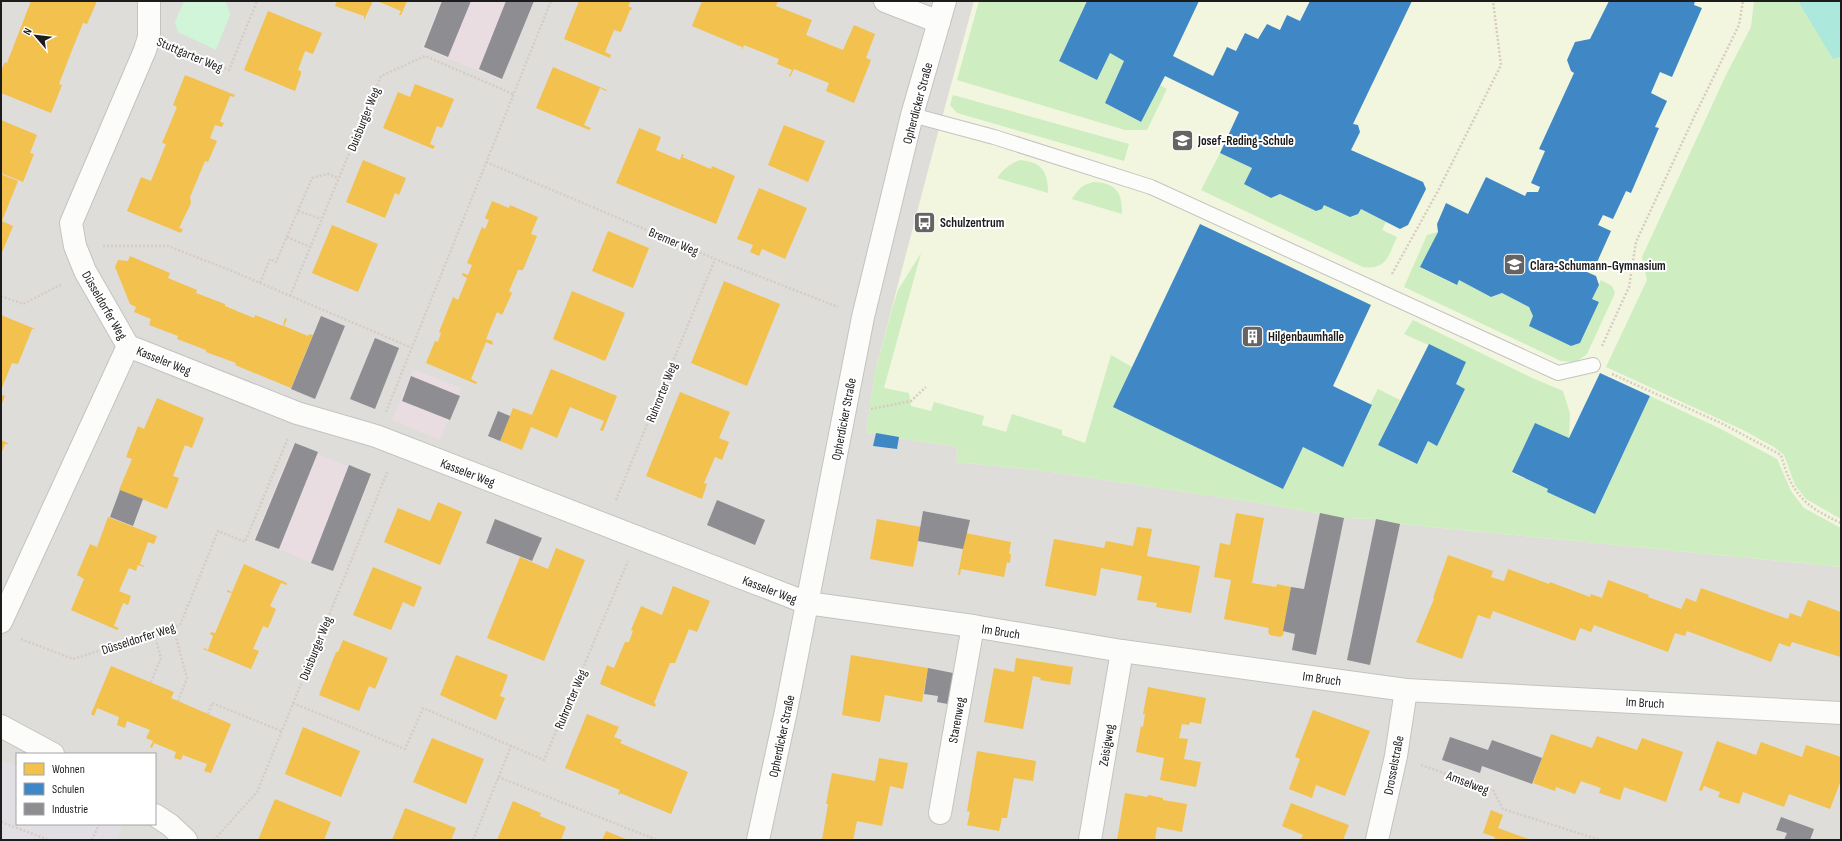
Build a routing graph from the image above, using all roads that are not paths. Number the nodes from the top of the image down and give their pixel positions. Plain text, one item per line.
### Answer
1 (149, 1) edge
2 (885, 1) edge
3 (946, 1) edge
4 (940, 22) junction
5 (912, 115) junction
6 (128, 346) junction
7 (1593, 365) road end
8 (806, 603) junction
9 (972, 626) junction
10 (8, 630) edge
11 (1122, 651) junction
12 (1406, 690) junction
13 (1841, 713) edge
14 (1, 726) edge
15 (51, 753) edge
16 (940, 813) dead end
17 (156, 816) edge
18 (186, 840) edge
19 (758, 840) edge
20 (1090, 840) edge
21 (1378, 840) edge

1 - 6 street, Düsseldorfer Weg
2 - 4 street
3 - 4 street, Opherdicker Straße
4 - 5 street, Opherdicker Straße
5 - 7 lane
5 - 8 street, Opherdicker Straße
6 - 8 street, Kasseler Weg
6 - 10 street, Düsseldorfer Weg
8 - 9 street, Im Bruch
8 - 19 street, Opherdicker Straße
9 - 11 street, Im Bruch
9 - 16 street, Starenweg
11 - 12 street, Im Bruch
11 - 20 street, Zeisigweg
12 - 13 street, Im Bruch
12 - 21 street, Drosselstraße
14 - 15 street
17 - 18 street

